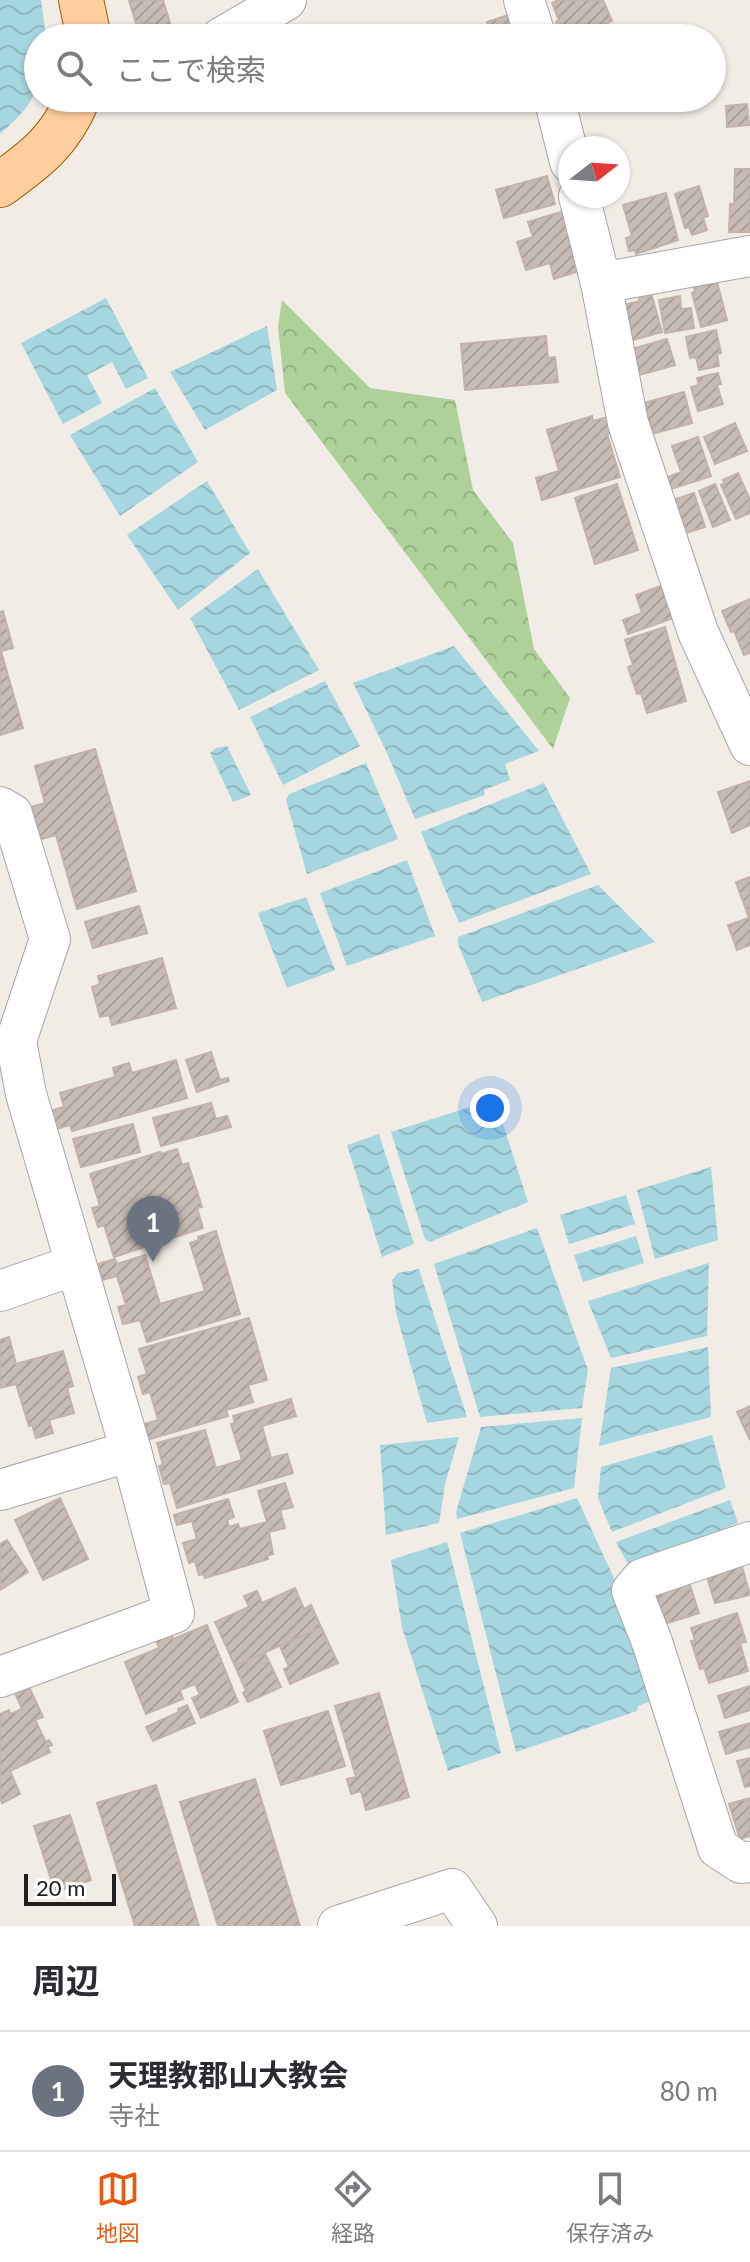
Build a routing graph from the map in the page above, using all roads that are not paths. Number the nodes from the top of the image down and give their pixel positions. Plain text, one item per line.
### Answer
1 (81, 0) edge
2 (286, 0) edge
3 (524, 0) edge
4 (86, 24) edge
5 (245, 24) edge
6 (532, 24) edge
7 (72, 112) edge
8 (558, 112) edge
9 (564, 136) edge
10 (0, 185) edge
11 (582, 208) edge
12 (750, 256) edge
13 (601, 283) junction
14 (750, 745) edge
15 (0, 807) edge
16 (75, 1265) junction
17 (0, 1291) edge
18 (131, 1451) junction
19 (0, 1490) edge
20 (750, 1542) edge
21 (0, 1677) edge
22 (750, 1862) edge
23 (338, 1926) edge
24 (477, 1926) edge

1 - 4 main road
2 - 5 street
3 - 6 street
7 - 10 main road
8 - 9 street
11 - 13 street
12 - 13 street
13 - 14 street
15 - 16 street
16 - 17 street
16 - 18 street
18 - 19 street
18 - 21 street
20 - 22 street
23 - 24 street

